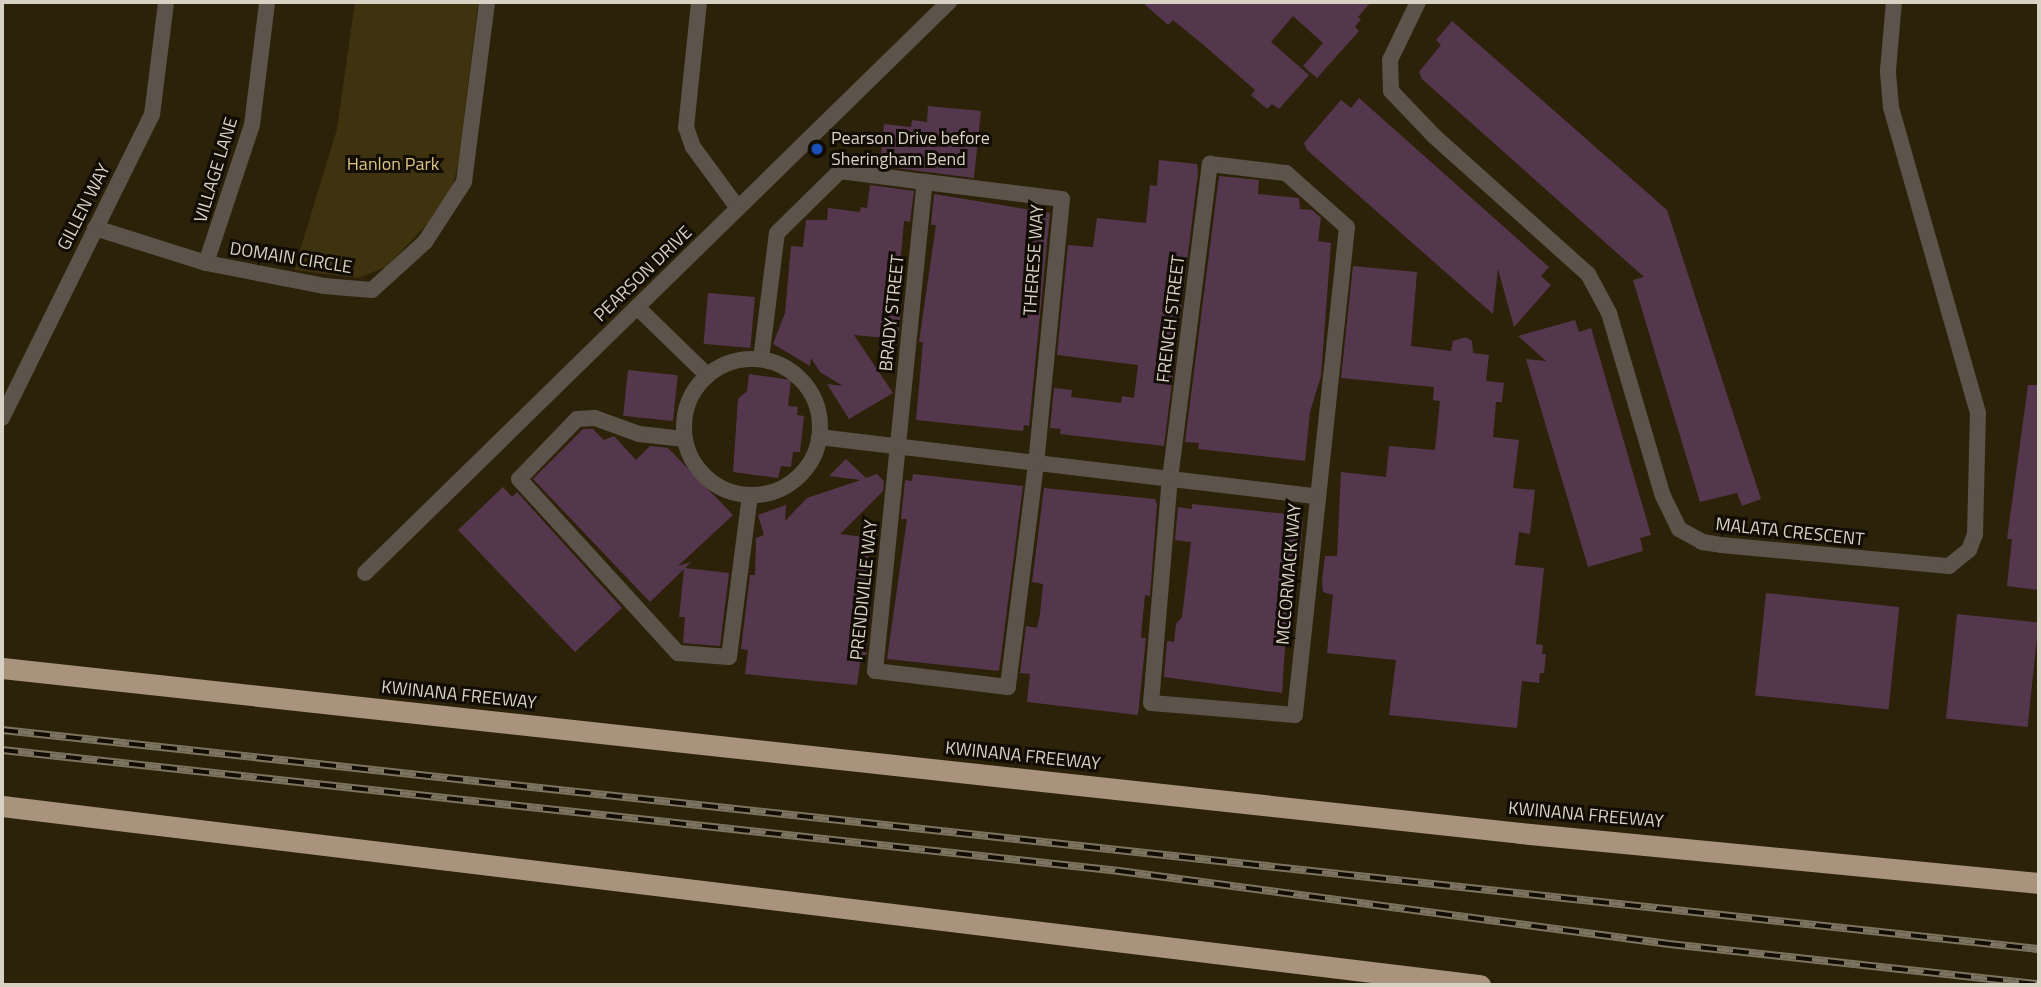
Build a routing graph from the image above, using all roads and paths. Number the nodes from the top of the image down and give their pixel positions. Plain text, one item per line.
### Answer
1 (166, 2) edge
2 (267, 2) edge
3 (487, 2) edge
4 (699, 2) edge
5 (948, 2) edge
6 (1418, 2) edge
7 (1894, 2) edge
8 (1210, 164) joint
9 (925, 182) junction
10 (738, 208) junction
11 (95, 228) junction
12 (206, 263) junction
13 (637, 307) junction
14 (761, 359) junction
15 (707, 375) junction
16 (2, 418) edge
17 (819, 437) junction
18 (684, 439) junction
19 (897, 448) junction
20 (1036, 464) junction
21 (1170, 480) junction
22 (750, 496) junction
23 (1315, 496) junction
24 (365, 573) dead end
25 (2, 668) edge
26 (2, 806) edge
27 (2039, 883) edge
28 (1480, 985) edge

1 - 11 street, GILLEN WAY
2 - 12 street, VILLAGE LANE
3 - 12 street, DOMAIN CIRCLE
4 - 10 street
5 - 10 street, PEARSON DRIVE
6 - 7 street, MALATA CRESCENT
8 - 21 street, FRENCH STREET
8 - 23 street, MCCORMACK WAY
9 - 14 street, THERESE WAY
9 - 19 street, BRADY STREET
9 - 20 street, THERESE WAY
10 - 13 street, PEARSON DRIVE
11 - 12 street, DOMAIN CIRCLE
11 - 16 street, GILLEN WAY
13 - 15 street
13 - 24 street, PEARSON DRIVE
14 - 15 street
14 - 17 street
15 - 18 street
17 - 19 street
17 - 22 street
18 - 22 street
18 - 22 street
19 - 20 street
19 - 20 street, PRENDIVILLE WAY
20 - 21 street
21 - 23 street
21 - 23 street, MCCORMACK WAY
25 - 27 highway, KWINANA FREEWAY
26 - 28 highway

